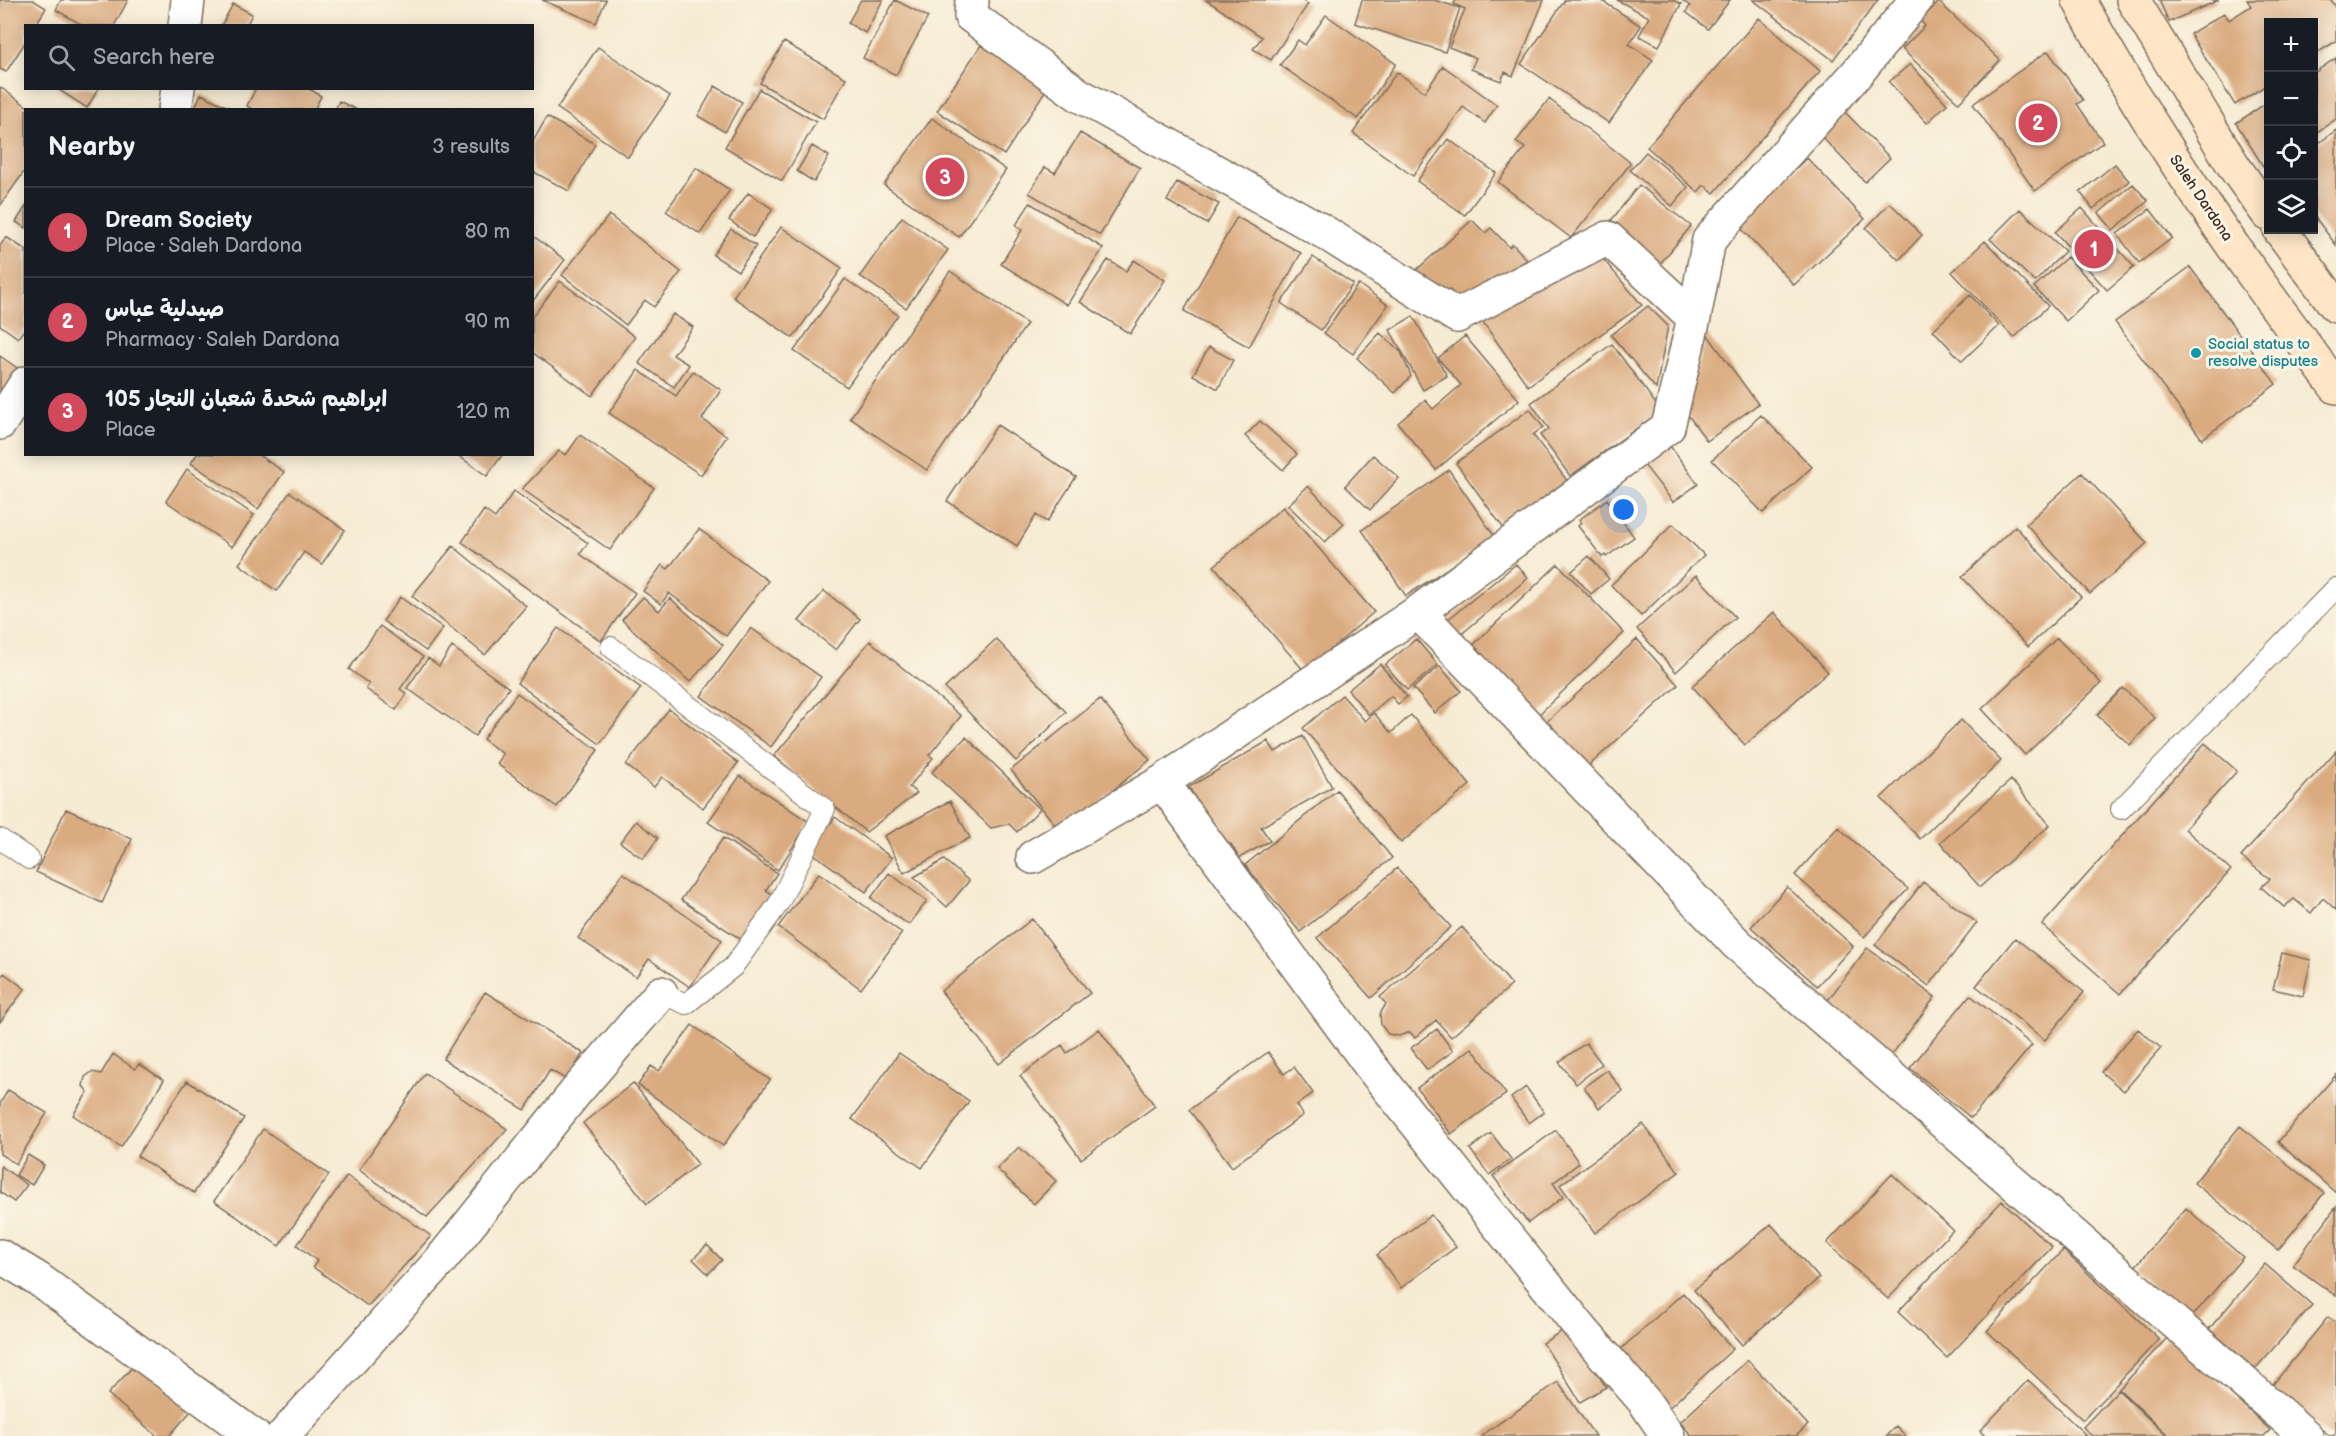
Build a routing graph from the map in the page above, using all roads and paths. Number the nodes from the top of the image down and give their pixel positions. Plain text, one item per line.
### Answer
1 (188, 0) edge
2 (972, 0) edge
3 (1916, 0) edge
4 (2079, 0) edge
5 (2133, 0) edge
6 (185, 24) edge
7 (178, 90) edge
8 (175, 108) edge
9 (2264, 208) edge
10 (2283, 234) edge
11 (2336, 306) edge
12 (1694, 318) junction
13 (24, 386) edge
14 (2336, 387) edge
15 (0, 423) edge
16 (2336, 588) edge
17 (1418, 612) junction
18 (611, 647) dead end
19 (1162, 782) junction
20 (2121, 808) dead end
21 (0, 839) edge
22 (1033, 857) dead end
23 (29, 859) dead end
24 (662, 993) joint
25 (0, 1256) edge
26 (254, 1436) edge
27 (283, 1436) edge
28 (1668, 1436) edge
29 (2306, 1436) edge

1 - 6 street
2 - 12 street
3 - 12 street
4 - 14 street, Saleh Dardona
5 - 9 street
7 - 8 street
10 - 11 street
12 - 17 street
13 - 15 street
16 - 20 lane
17 - 19 street
17 - 29 street
18 - 24 lane
19 - 22 street
19 - 28 street
21 - 23 lane
24 - 27 street
25 - 26 street

